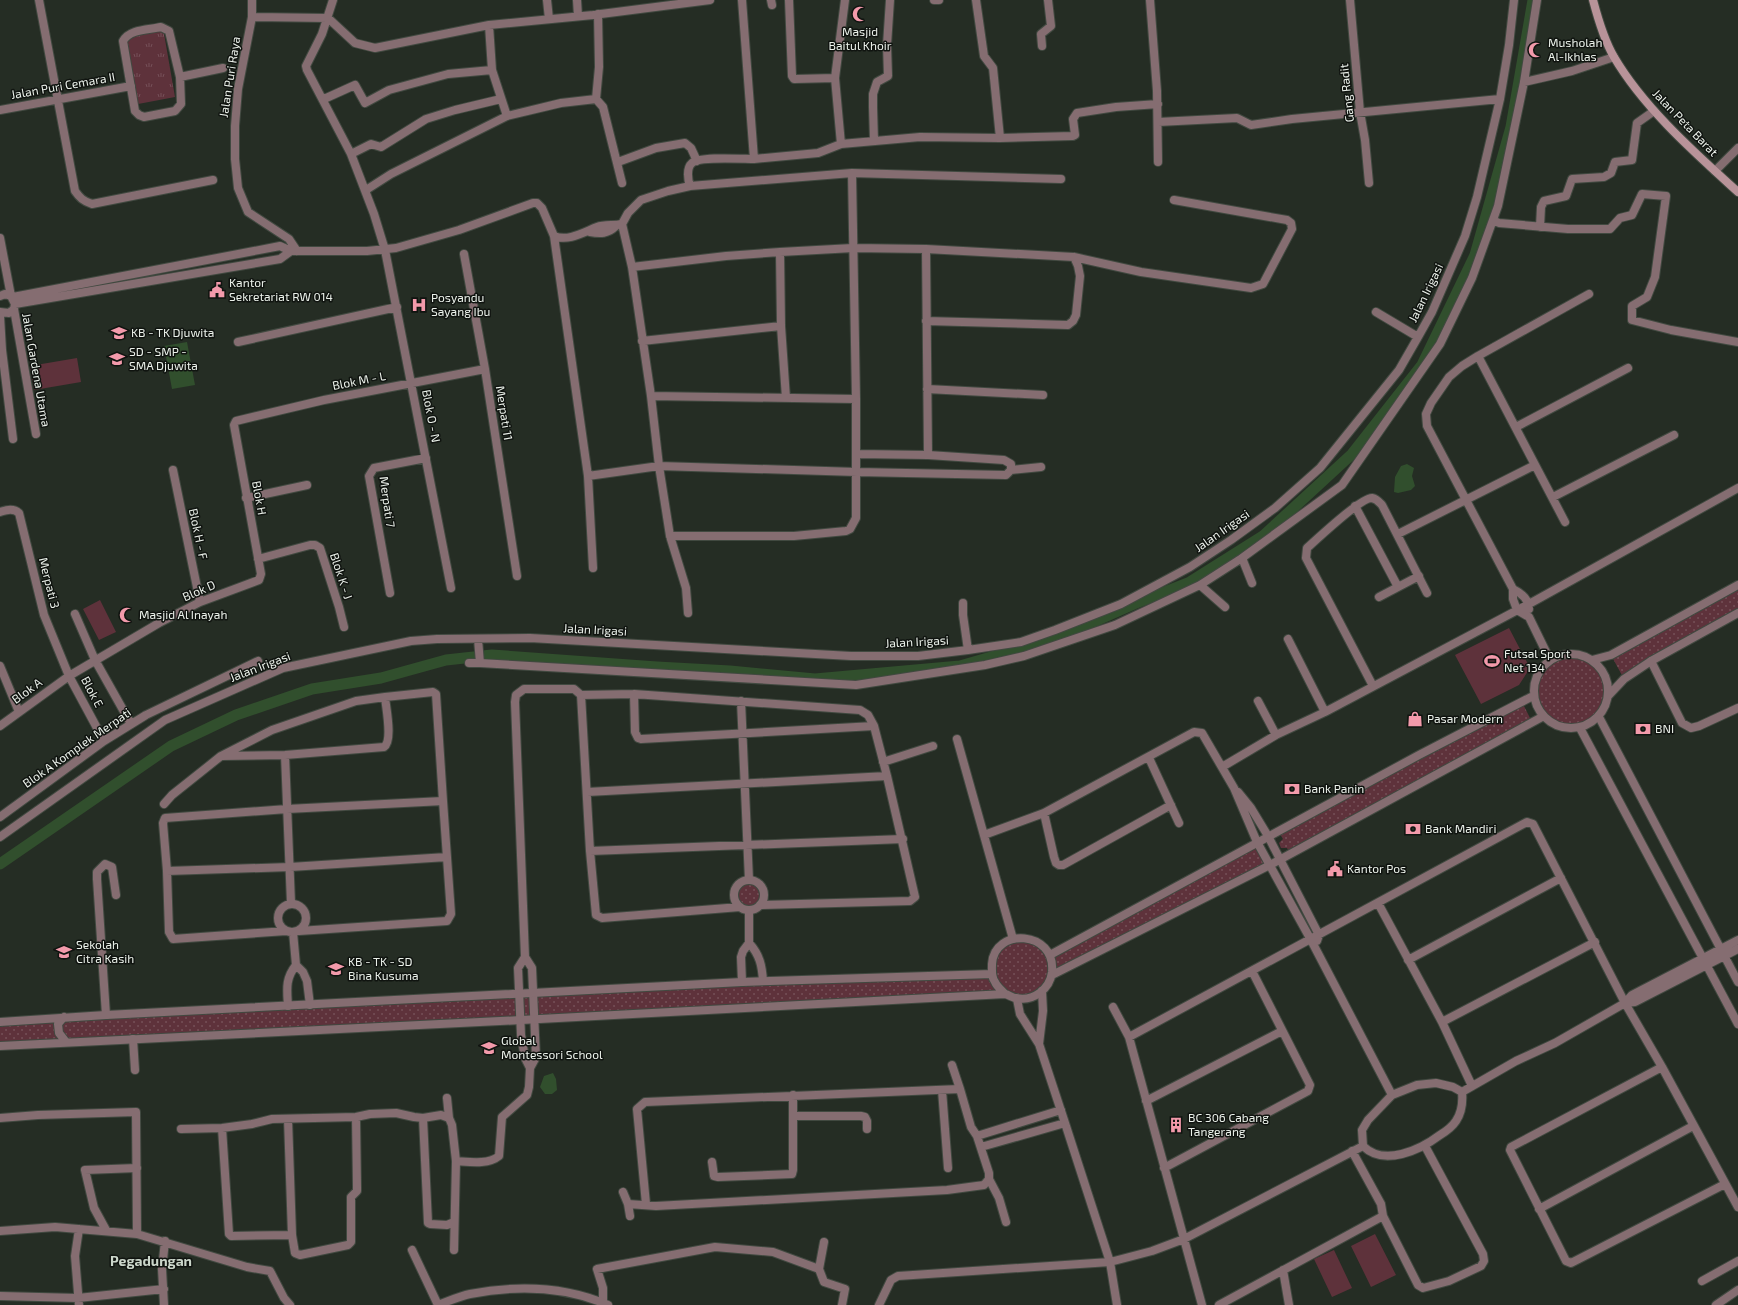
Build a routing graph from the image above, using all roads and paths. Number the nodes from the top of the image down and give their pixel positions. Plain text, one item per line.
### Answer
1 (39, 0) edge
2 (252, 0) edge
3 (333, 0) edge
4 (547, 0) edge
5 (577, 0) edge
6 (710, 0) edge
7 (742, 0) edge
8 (789, 0) edge
9 (845, 0) edge
10 (890, 0) edge
11 (934, 0) edge
12 (939, 0) edge
13 (976, 0) edge
14 (1048, 0) edge
15 (1150, 0) edge
16 (1350, 0) edge
17 (1514, 0) edge
18 (1537, 0) edge
19 (1593, 0) edge
20 (598, 14) junction
21 (578, 16) junction
22 (252, 17) junction
23 (328, 18) junction
24 (549, 19) junction
25 (489, 24) junction
26 (1042, 46) dead end
27 (1614, 57) junction
28 (223, 68) dead end
29 (492, 70) junction
30 (180, 77) junction
31 (835, 78) junction
32 (1524, 82) junction
33 (131, 86) junction
34 (58, 99) junction
35 (324, 99) junction
36 (596, 99) junction
37 (1500, 99) junction
38 (501, 100) junction
39 (1158, 104) junction
40 (0, 110) edge
41 (1654, 111) junction
42 (1360, 112) junction
43 (507, 116) junction
44 (1158, 122) junction
45 (1000, 138) junction
46 (874, 141) junction
47 (841, 144) junction
48 (1738, 148) edge
49 (352, 154) junction
50 (754, 159) junction
51 (697, 161) junction
52 (618, 162) junction
53 (1158, 162) dead end
54 (1715, 171) junction
55 (852, 173) junction
56 (1061, 179) dead end
57 (213, 180) dead end
58 (622, 183) dead end
59 (1369, 183) dead end
60 (690, 186) junction
61 (366, 190) junction
62 (1738, 192) edge
63 (1174, 200) dead end
64 (1493, 220) junction
65 (619, 225) junction
66 (1540, 227) junction
67 (554, 236) junction
68 (0, 238) edge
69 (853, 248) junction
70 (385, 250) junction
71 (926, 250) junction
72 (294, 252) junction
73 (780, 252) junction
74 (464, 254) dead end
75 (1074, 257) junction
76 (632, 267) junction
77 (1589, 294) dead end
78 (0, 296) edge
79 (13, 301) junction
80 (397, 308) junction
81 (0, 312) edge
82 (1376, 312) dead end
83 (0, 316) edge
84 (926, 321) junction
85 (781, 326) junction
86 (1418, 337) junction
87 (642, 341) junction
88 (238, 342) dead end
89 (1738, 342) edge
90 (1, 349) edge
91 (1478, 356) junction
92 (1628, 368) dead end
93 (485, 369) junction
94 (412, 383) junction
95 (927, 389) junction
96 (1043, 395) dead end
97 (651, 396) junction
98 (786, 398) junction
99 (856, 399) junction
100 (238, 420) joint
101 (1516, 426) junction
102 (36, 434) dead end
103 (1674, 434) dead end
104 (13, 439) dead end
105 (857, 454) junction
106 (928, 456) junction
107 (426, 458) junction
108 (1535, 465) junction
109 (658, 466) junction
110 (1041, 467) dead end
111 (173, 470) dead end
112 (1011, 470) junction
113 (857, 472) junction
114 (588, 476) junction
115 (307, 485) dead end
116 (1738, 488) edge
117 (1553, 497) junction
118 (246, 498) junction
119 (1466, 499) junction
120 (1355, 506) junction
121 (0, 512) edge
122 (1565, 522) dead end
123 (1398, 534) junction
124 (670, 536) junction
125 (1242, 558) junction
126 (258, 559) junction
127 (593, 568) dead end
128 (517, 576) dead end
129 (1419, 576) junction
130 (258, 582) joint
131 (1252, 584) dead end
132 (1200, 585) junction
133 (1738, 585) edge
134 (1398, 587) junction
135 (452, 588) dead end
136 (1513, 588) junction
137 (390, 593) dead end
138 (1427, 593) dead end
139 (1379, 598) dead end
140 (200, 602) junction
141 (963, 603) dead end
142 (1529, 604) junction
143 (1225, 607) dead end
144 (1517, 610) junction
145 (688, 613) dead end
146 (1738, 613) edge
147 (75, 614) dead end
148 (1528, 617) junction
149 (344, 627) dead end
150 (1288, 639) dead end
151 (478, 641) junction
152 (1041, 643) junction
153 (968, 650) junction
154 (95, 660) junction
155 (1550, 660) junction
156 (1592, 660) junction
157 (258, 661) dead end
158 (480, 661) junction
159 (1651, 661) junction
160 (469, 663) dead end
161 (0, 666) edge
162 (69, 676) junction
163 (1374, 686) junction
164 (634, 694) junction
165 (581, 695) junction
166 (1533, 696) junction
167 (1608, 696) junction
168 (385, 697) junction
169 (1258, 701) dead end
170 (741, 702) junction
171 (1738, 708) edge
172 (19, 712) junction
173 (1325, 712) junction
174 (1599, 716) junction
175 (1542, 717) junction
176 (131, 724) junction
177 (0, 726) edge
178 (874, 726) junction
179 (1580, 728) junction
180 (742, 733) junction
181 (1276, 735) junction
182 (957, 739) dead end
183 (104, 741) junction
184 (933, 746) dead end
185 (285, 755) junction
186 (221, 756) junction
187 (1149, 758) junction
188 (883, 762) junction
189 (1222, 767) junction
190 (887, 776) junction
191 (745, 784) junction
192 (1234, 788) junction
193 (587, 792) junction
194 (443, 801) junction
195 (164, 804) dead end
196 (1171, 805) junction
197 (287, 809) junction
198 (1044, 813) junction
199 (0, 817) edge
200 (1179, 823) dead end
201 (984, 835) junction
202 (1268, 836) junction
203 (0, 837) edge
204 (902, 838) junction
205 (1258, 842) junction
206 (748, 844) junction
207 (590, 851) junction
208 (447, 857) junction
209 (1280, 859) junction
210 (1270, 865) junction
211 (290, 867) junction
212 (167, 871) junction
213 (1561, 878) junction
214 (749, 880) junction
215 (116, 895) dead end
216 (291, 903) junction
217 (1378, 903) junction
218 (760, 905) junction
219 (740, 907) junction
220 (749, 910) junction
221 (293, 931) junction
222 (1315, 938) junction
223 (1013, 939) junction
224 (1738, 940) edge
225 (1595, 942) junction
226 (749, 943) junction
227 (1738, 949) edge
228 (1722, 952) junction
229 (1050, 955) junction
230 (525, 957) junction
231 (1408, 960) junction
232 (1703, 962) junction
233 (296, 965) junction
234 (1252, 971) junction
235 (992, 974) junction
236 (1052, 975) junction
237 (763, 981) junction
238 (742, 982) junction
239 (1738, 982) edge
240 (1042, 992) junction
241 (534, 993) junction
242 (520, 994) junction
243 (1005, 994) junction
244 (1017, 998) junction
245 (1625, 1003) junction
246 (310, 1004) junction
247 (288, 1006) junction
248 (1113, 1007) dead end
249 (106, 1015) junction
250 (64, 1017) junction
251 (535, 1019) junction
252 (521, 1020) junction
253 (0, 1022) edge
254 (1442, 1022) junction
255 (1738, 1024) edge
256 (1282, 1031) junction
257 (1129, 1037) junction
258 (133, 1039) junction
259 (66, 1042) junction
260 (1039, 1044) junction
261 (0, 1046) edge
262 (952, 1065) dead end
263 (1662, 1067) junction
264 (530, 1068) junction
265 (136, 1070) dead end
266 (1472, 1086) junction
267 (960, 1089) junction
268 (942, 1090) junction
269 (1462, 1092) junction
270 (793, 1095) junction
271 (1392, 1095) junction
272 (448, 1098) dead end
273 (1146, 1101) junction
274 (1061, 1110) junction
275 (793, 1116) junction
276 (356, 1117) junction
277 (0, 1118) edge
278 (424, 1118) junction
279 (449, 1118) junction
280 (288, 1119) junction
281 (1065, 1123) junction
282 (1693, 1126) junction
283 (181, 1128) dead end
284 (222, 1128) junction
285 (867, 1129) dead end
286 (978, 1136) junction
287 (1363, 1146) junction
288 (1425, 1146) junction
289 (981, 1147) junction
290 (1352, 1151) junction
291 (456, 1161) junction
292 (712, 1162) dead end
293 (137, 1168) junction
294 (948, 1168) dead end
295 (1164, 1168) junction
296 (989, 1179) junction
297 (1725, 1184) junction
298 (623, 1192) dead end
299 (628, 1204) junction
300 (646, 1204) junction
301 (1738, 1207) edge
302 (1539, 1209) junction
303 (630, 1216) dead end
304 (1383, 1216) junction
305 (454, 1222) junction
306 (1006, 1222) dead end
307 (79, 1229) junction
308 (106, 1230) junction
309 (0, 1231) edge
310 (137, 1234) junction
311 (292, 1235) junction
312 (1184, 1240) junction
313 (165, 1241) junction
314 (824, 1242) dead end
315 (412, 1250) dead end
316 (454, 1250) dead end
317 (1738, 1261) edge
318 (1110, 1262) junction
319 (819, 1269) junction
320 (1283, 1270) junction
321 (1702, 1281) dead end
322 (164, 1289) junction
323 (1738, 1290) edge
324 (0, 1296) edge
325 (78, 1302) edge
326 (452, 1303) edge
327 (605, 1304) edge
328 (164, 1305) edge
329 (290, 1305) edge
330 (438, 1305) edge
331 (842, 1305) edge
332 (878, 1305) edge
333 (1117, 1305) edge
334 (1202, 1305) edge
335 (1219, 1305) edge
336 (1289, 1305) edge
337 (1716, 1305) edge

1 - 34 street
2 - 22 street, Jalan Puri Raya
3 - 23 street
4 - 24 street
5 - 21 street
6 - 20 street
7 - 50 street
8 - 31 street
9 - 31 street
10 - 46 street
11 - 12 street
13 - 45 street
14 - 26 street
15 - 39 street
16 - 42 street, Gang Radit
17 - 37 street, Jalan Irigasi
18 - 32 street
19 - 27 main road, Jalan Peta Barat
20 - 21 street
20 - 36 street
21 - 24 street
22 - 23 street
22 - 72 street, Jalan Puri Raya
23 - 25 street
23 - 35 street, Blok O - N
24 - 25 street
25 - 29 street
27 - 32 street
27 - 41 main road, Jalan Peta Barat
28 - 30 street
29 - 35 street
29 - 38 street
30 - 33 street, Jalan Puri Cemara II
30 - 33 street, Jalan Puri Cemara II
31 - 47 street
32 - 64 street
33 - 34 street, Jalan Puri Cemara II
34 - 40 street, Jalan Puri Cemara II
34 - 57 street
35 - 49 street, Blok O - N
36 - 43 street
36 - 52 street
37 - 42 street
37 - 86 street, Jalan Irigasi
38 - 43 street
38 - 49 street
39 - 44 street
39 - 45 street
41 - 54 main road, Jalan Peta Barat
41 - 66 street
42 - 44 street
42 - 59 street, Gang Radit
43 - 61 street
44 - 53 street
45 - 46 street
46 - 47 street
47 - 50 street
48 - 54 street
49 - 61 street, Blok O - N
50 - 51 street
51 - 52 street
51 - 60 street
52 - 58 street
54 - 62 main road, Jalan Peta Barat
55 - 56 street
55 - 60 street
55 - 69 street
60 - 65 street
61 - 70 street, Blok O - N
63 - 75 street
64 - 66 street
64 - 125 street
65 - 67 street
65 - 76 street
66 - 89 street
67 - 70 street
67 - 114 street
68 - 79 street, Jalan Gardena Utama
69 - 71 street
69 - 73 street
69 - 99 street
70 - 72 street
70 - 80 street, Blok O - N
71 - 75 street
71 - 84 street
72 - 79 street
72 - 79 street
73 - 76 street
73 - 85 street
74 - 93 street, Merpati 11
75 - 84 street
76 - 87 street
77 - 91 street
78 - 79 street
79 - 81 street
79 - 102 street, Jalan Gardena Utama
80 - 88 street
80 - 94 street, Blok O - N
82 - 86 street
83 - 90 street
84 - 95 street
85 - 87 street
85 - 98 street
86 - 152 street, Jalan Irigasi
87 - 97 street
90 - 104 street
91 - 101 street
91 - 119 street
92 - 101 street
93 - 94 street, Blok M - L
93 - 128 street, Merpati 11
94 - 100 street, Blok M - L
94 - 107 street, Blok O - N
95 - 96 street
95 - 106 street
97 - 98 street
97 - 109 street
98 - 99 street
99 - 105 street
100 - 118 street, Blok H
101 - 108 street
103 - 117 street
105 - 106 street
105 - 113 street
106 - 112 street
107 - 135 street, Blok O - N
107 - 137 street, Merpati 7
108 - 117 street
108 - 119 street
109 - 113 street
109 - 114 street
109 - 124 street
110 - 112 street
111 - 140 street, Blok H - F
112 - 113 street
113 - 124 street
114 - 127 street
115 - 118 street
116 - 142 street
117 - 122 street
118 - 126 street, Blok H
119 - 123 street
119 - 136 street
120 - 123 street
120 - 134 street
120 - 163 street
121 - 162 street, Merpati 3
123 - 129 street
124 - 145 street
125 - 131 street
125 - 132 street
126 - 130 street, Blok H
126 - 149 street, Blok K - J
129 - 134 street
129 - 138 street
130 - 140 street, Blok D
132 - 143 street
132 - 152 street
133 - 156 street
134 - 139 street
136 - 142 street
136 - 144 street
140 - 154 street, Blok D
141 - 153 street
142 - 144 street
142 - 148 street
144 - 148 street
144 - 163 street
146 - 159 street
147 - 154 street, Blok E
148 - 155 street
150 - 173 street
151 - 153 street, Jalan Irigasi
151 - 158 street
151 - 203 street, Jalan Irigasi
152 - 153 street, Jalan Irigasi
152 - 158 street
154 - 162 street, Blok D
154 - 176 street, Blok E
155 - 156 street
155 - 166 street
156 - 167 street
157 - 176 street, Blok A Komplek Merpati
158 - 160 street
159 - 167 street
159 - 171 street
161 - 172 street
162 - 172 street, Blok A
162 - 183 street, Blok E
163 - 173 street
164 - 165 street
164 - 170 street
164 - 180 street
165 - 193 street
165 - 230 street
166 - 175 street
166 - 202 street
167 - 174 street
168 - 185 street
168 - 186 street
168 - 194 street
169 - 181 street
170 - 178 street
170 - 180 street
172 - 177 street, Blok A
173 - 181 street
174 - 179 street
174 - 228 street
175 - 179 street
175 - 209 street
176 - 183 street, Blok A Komplek Merpati
178 - 180 street
178 - 188 street
179 - 232 street
180 - 191 street
181 - 189 street
182 - 201 street
183 - 199 street, Blok A Komplek Merpati
184 - 188 street
185 - 186 street
185 - 197 street
186 - 195 street
187 - 189 street
187 - 196 street
187 - 198 street
188 - 190 street
189 - 192 street
190 - 191 street
190 - 204 street
191 - 193 street
191 - 206 street
192 - 202 street
192 - 205 street
193 - 207 street
194 - 197 street
194 - 208 street
196 - 198 street
196 - 200 street
197 - 211 street
197 - 212 street
198 - 201 street
201 - 223 street
202 - 205 street
202 - 209 street
204 - 206 street
204 - 218 street
205 - 210 street
205 - 229 street
206 - 207 street
206 - 214 street
207 - 219 street
208 - 211 street
208 - 221 street
209 - 210 street
209 - 222 street
210 - 222 street
210 - 236 street
211 - 212 street
211 - 216 street
212 - 221 street
213 - 217 street
213 - 225 street
213 - 231 street
214 - 218 street
214 - 219 street
215 - 249 street
216 - 221 street
216 - 221 street
217 - 222 street
217 - 231 street
218 - 220 street
219 - 220 street
220 - 226 street
221 - 233 street
222 - 234 street
222 - 271 street
223 - 229 street
223 - 235 street
224 - 228 street
225 - 245 street
225 - 254 street
226 - 237 street
226 - 238 street
227 - 228 street
228 - 232 street
228 - 239 street
229 - 236 street
230 - 241 street
230 - 242 street
231 - 254 street
232 - 245 street
232 - 255 street
233 - 246 street
233 - 247 street
234 - 256 street
234 - 257 street
235 - 237 street
235 - 243 street
236 - 240 street
237 - 238 street
238 - 241 street
240 - 244 street
240 - 260 street
241 - 242 street
241 - 251 street
242 - 246 street
242 - 252 street
243 - 244 street
243 - 251 street
244 - 260 street
245 - 263 street
245 - 266 street
246 - 247 street
247 - 249 street
248 - 257 street
249 - 250 street
250 - 253 street
250 - 259 street
251 - 252 street
251 - 264 street
252 - 258 street
252 - 264 street
254 - 266 street
256 - 273 street
256 - 295 street
257 - 273 street
258 - 259 street
258 - 265 street
259 - 261 street
260 - 274 street
262 - 267 street
263 - 282 street
263 - 302 street
264 - 291 street
266 - 269 street
267 - 268 street
267 - 286 street
268 - 270 street
268 - 294 street
269 - 271 street
269 - 288 street
270 - 275 street
270 - 300 street
271 - 287 street
272 - 279 street
273 - 295 street
274 - 281 street
274 - 286 street
275 - 285 street
275 - 292 street
276 - 278 street
276 - 280 street
276 - 311 street
277 - 293 street
278 - 279 street
278 - 305 street
279 - 291 street
280 - 284 street
280 - 311 street
281 - 289 street
281 - 318 street
282 - 297 street
282 - 302 street
283 - 284 street
284 - 311 street
286 - 289 street
287 - 288 street
287 - 290 street
288 - 304 street
289 - 296 street
290 - 304 street
290 - 312 street
291 - 305 street
293 - 308 street
293 - 310 street
295 - 312 street
296 - 300 street
296 - 306 street
297 - 301 street
297 - 302 street
298 - 299 street
299 - 300 street
299 - 303 street
304 - 320 street
305 - 316 street
307 - 308 street
307 - 309 street
307 - 325 street
308 - 310 street
310 - 313 street
312 - 318 street
312 - 334 street
313 - 322 street
313 - 329 street
314 - 319 street
315 - 330 street
317 - 321 street
318 - 332 street
318 - 333 street
319 - 327 street
319 - 331 street
320 - 335 street
320 - 336 street
322 - 325 street
322 - 328 street
323 - 337 street
324 - 325 street
326 - 327 street
326 - 330 street

